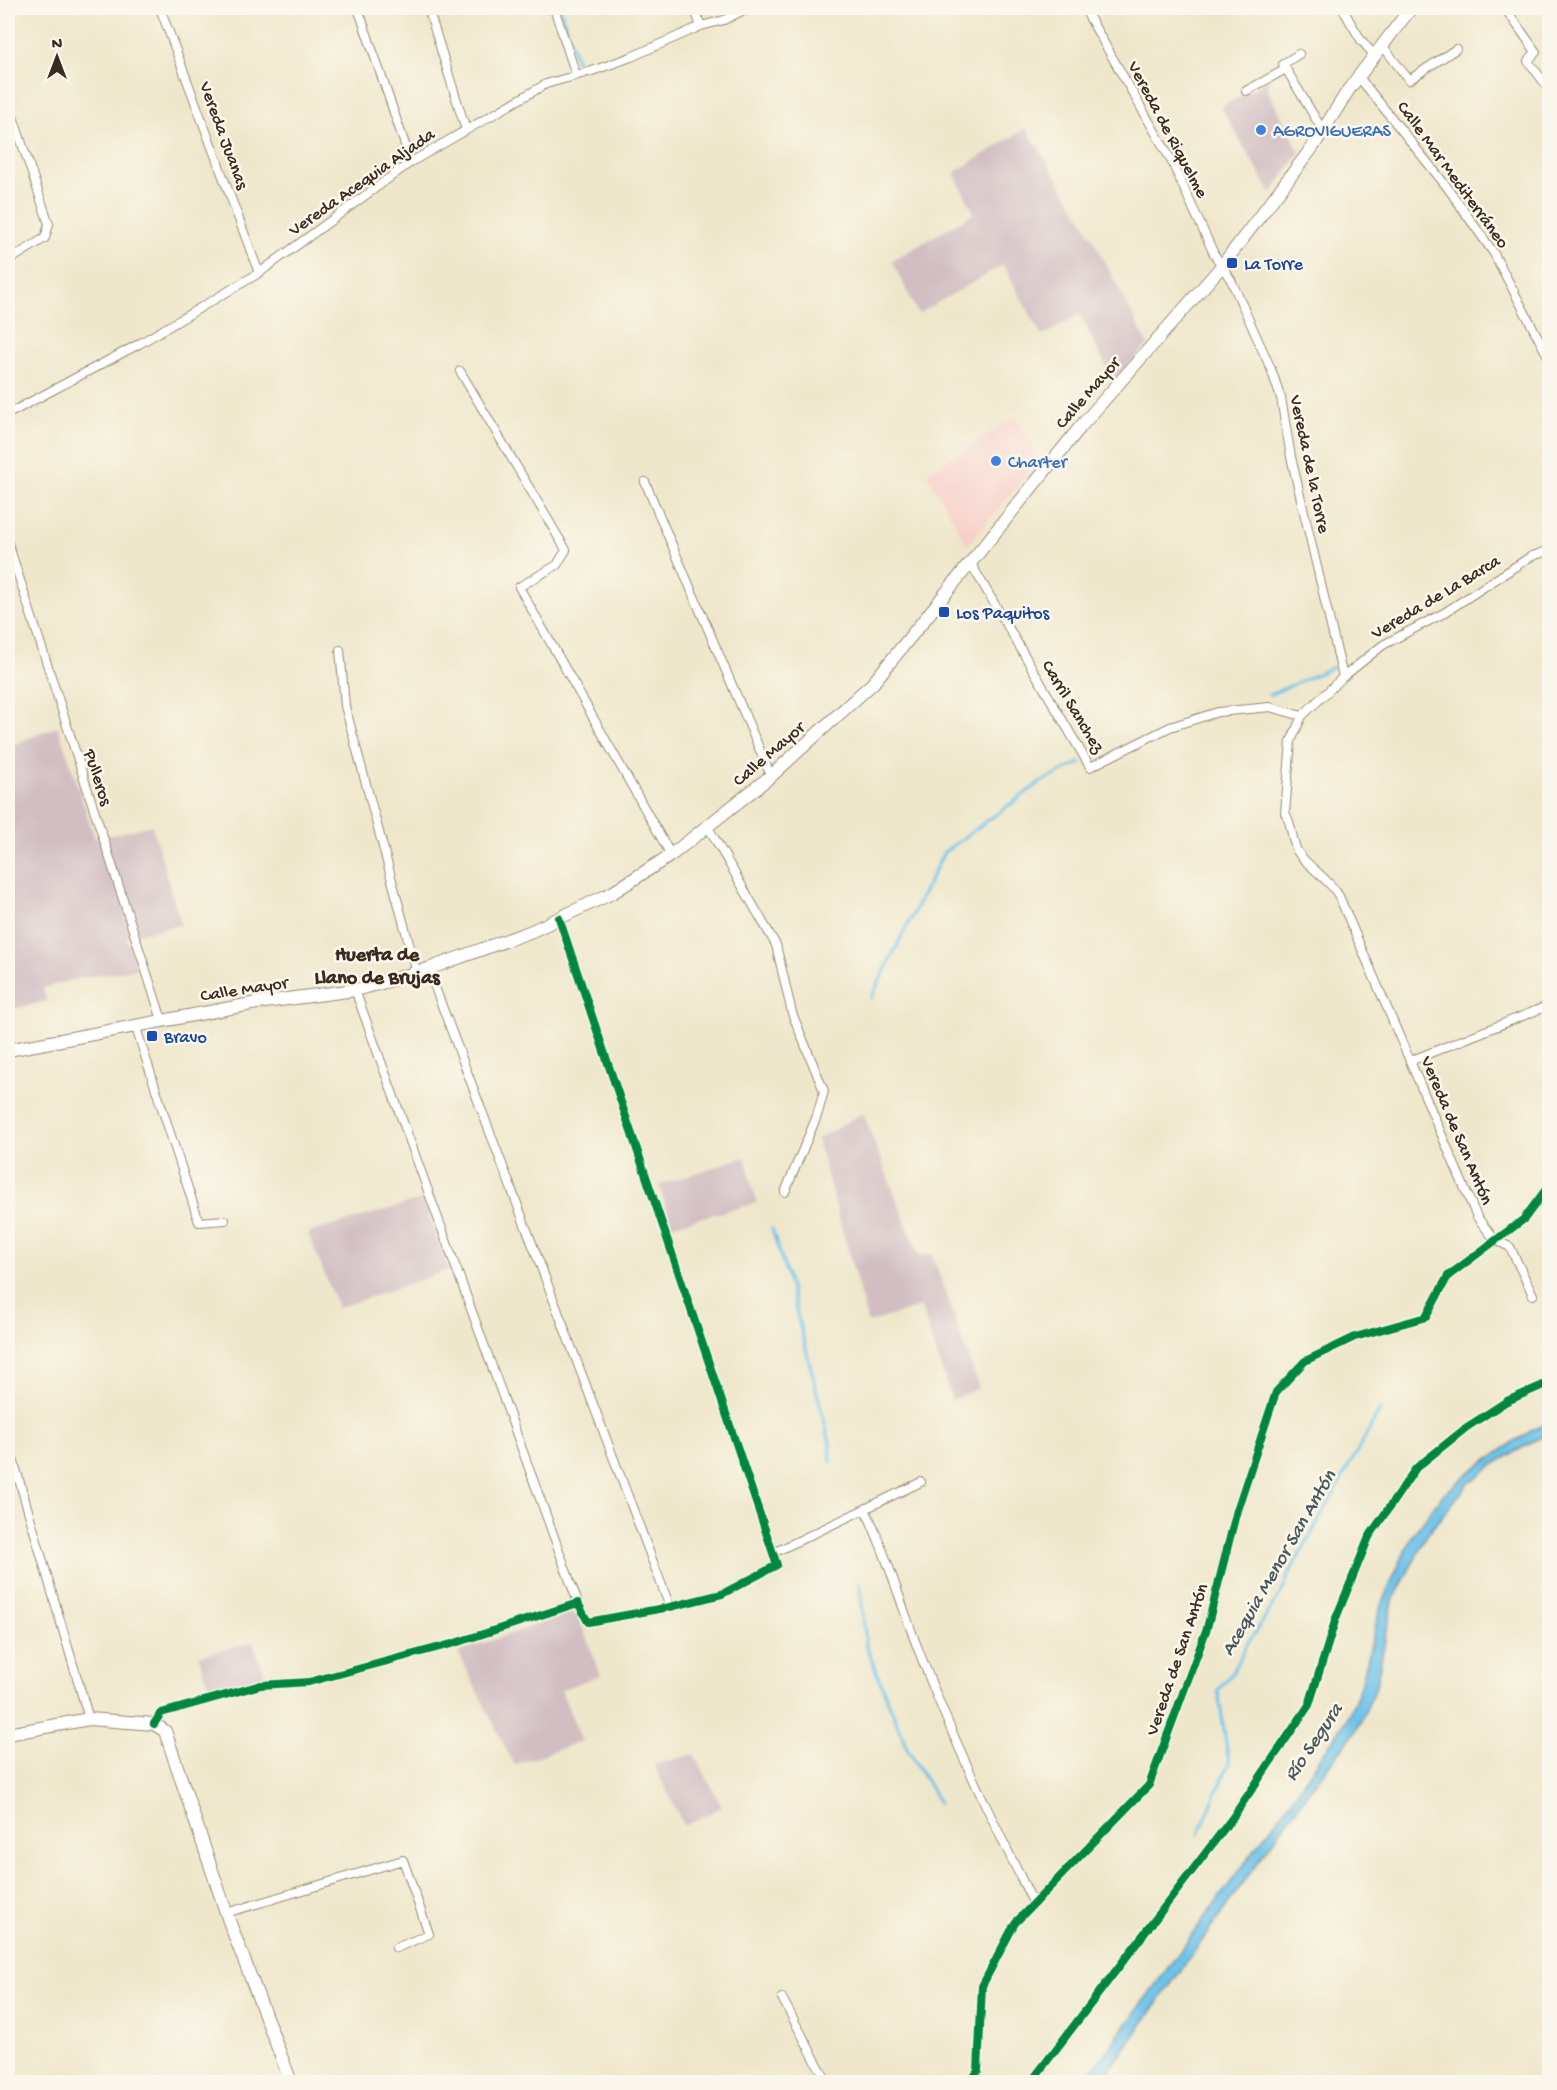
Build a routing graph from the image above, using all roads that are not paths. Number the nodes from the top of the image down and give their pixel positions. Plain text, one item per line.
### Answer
1 (160, 8) edge
2 (358, 8) edge
3 (428, 8) edge
4 (554, 8) edge
5 (694, 8) edge
6 (748, 8) edge
7 (1084, 8) edge
8 (1342, 8) edge
9 (1411, 8) edge
10 (1505, 8) edge
11 (701, 26) junction
12 (1456, 49) dead end
13 (1378, 50) junction
14 (1299, 54) dead end
15 (1286, 69) junction
16 (576, 75) junction
17 (1358, 76) junction
18 (1550, 90) edge
19 (1246, 91) dead end
20 (8, 102) edge
21 (466, 130) junction
22 (1323, 131) junction
23 (411, 162) junction
24 (8, 261) edge
25 (1221, 267) junction
26 (259, 273) junction
27 (1550, 360) edge
28 (460, 371) dead end
29 (8, 414) edge
30 (645, 482) dead end
31 (8, 543) edge
32 (1550, 550) edge
33 (970, 562) junction
34 (340, 650) dead end
35 (1343, 677) junction
36 (1302, 716) junction
37 (771, 776) junction
38 (708, 827) junction
39 (671, 855) junction
40 (559, 918) junction
41 (422, 971) junction
42 (355, 990) junction
43 (1550, 1005) edge
44 (162, 1020) junction
45 (135, 1025) junction
46 (8, 1050) edge
47 (1410, 1061) junction
48 (1550, 1184) edge
49 (785, 1192) dead end
50 (225, 1220) dead end
51 (1495, 1240) junction
52 (1533, 1295) dead end
53 (8, 1442) edge
54 (921, 1482) dead end
55 (865, 1509) junction
56 (773, 1553) junction
57 (578, 1603) junction
58 (670, 1607) junction
59 (88, 1719) junction
60 (153, 1724) junction
61 (8, 1734) edge
62 (1034, 1904) junction
63 (226, 1913) junction
64 (396, 1948) dead end
65 (782, 1998) dead end
66 (291, 2082) edge
67 (827, 2082) edge
68 (970, 2082) edge

1 - 26 street, Vereda Juanas
2 - 23 street
3 - 21 street
4 - 16 street
5 - 11 street
6 - 11 street, Vereda Acequia Aljada
7 - 25 street, Vereda de Riquelme
8 - 13 street
9 - 13 main road, Calle Mayor
10 - 18 street
11 - 16 street, Vereda Acequia Aljada
12 - 13 street
13 - 17 main road, Calle Mayor
14 - 15 street
15 - 19 street
15 - 22 street
16 - 21 street, Vereda Acequia Aljada
17 - 22 main road, Calle Mayor
17 - 27 street, Calle Mar Mediterráneo
20 - 24 street
21 - 23 street, Vereda Acequia Aljada
22 - 25 main road, Calle Mayor
23 - 26 street, Vereda Acequia Aljada
25 - 33 main road, Calle Mayor
25 - 35 street, Vereda de la Torre
26 - 29 street, Vereda Acequia Aljada
28 - 39 street
30 - 37 street
31 - 44 street, Pulleros
32 - 35 street, Vereda de La Barca
33 - 36 street, Carril Sanchez
33 - 37 main road, Calle Mayor
34 - 41 street
35 - 36 street, Vereda de San Antón
36 - 47 street, Vereda de San Antón
37 - 38 main road, Calle Mayor
38 - 39 main road, Calle Mayor
38 - 49 street
39 - 40 main road, Calle Mayor
40 - 41 main road, Calle Mayor
40 - 56 street
41 - 42 main road, Calle Mayor
41 - 58 street
42 - 44 main road, Calle Mayor
42 - 57 street
43 - 47 street
44 - 45 main road, Calle Mayor
45 - 46 main road, Calle Mayor
45 - 50 street
47 - 51 street, Vereda de San Antón
48 - 51 street
51 - 52 street
51 - 62 street, Vereda de San Antón
53 - 59 street
54 - 55 street
55 - 56 street
55 - 62 street
56 - 58 street
57 - 58 street
57 - 60 street
59 - 60 main road
59 - 61 main road
60 - 63 main road
62 - 68 street, Vereda de San Antón
63 - 64 street
63 - 66 main road
65 - 67 street

